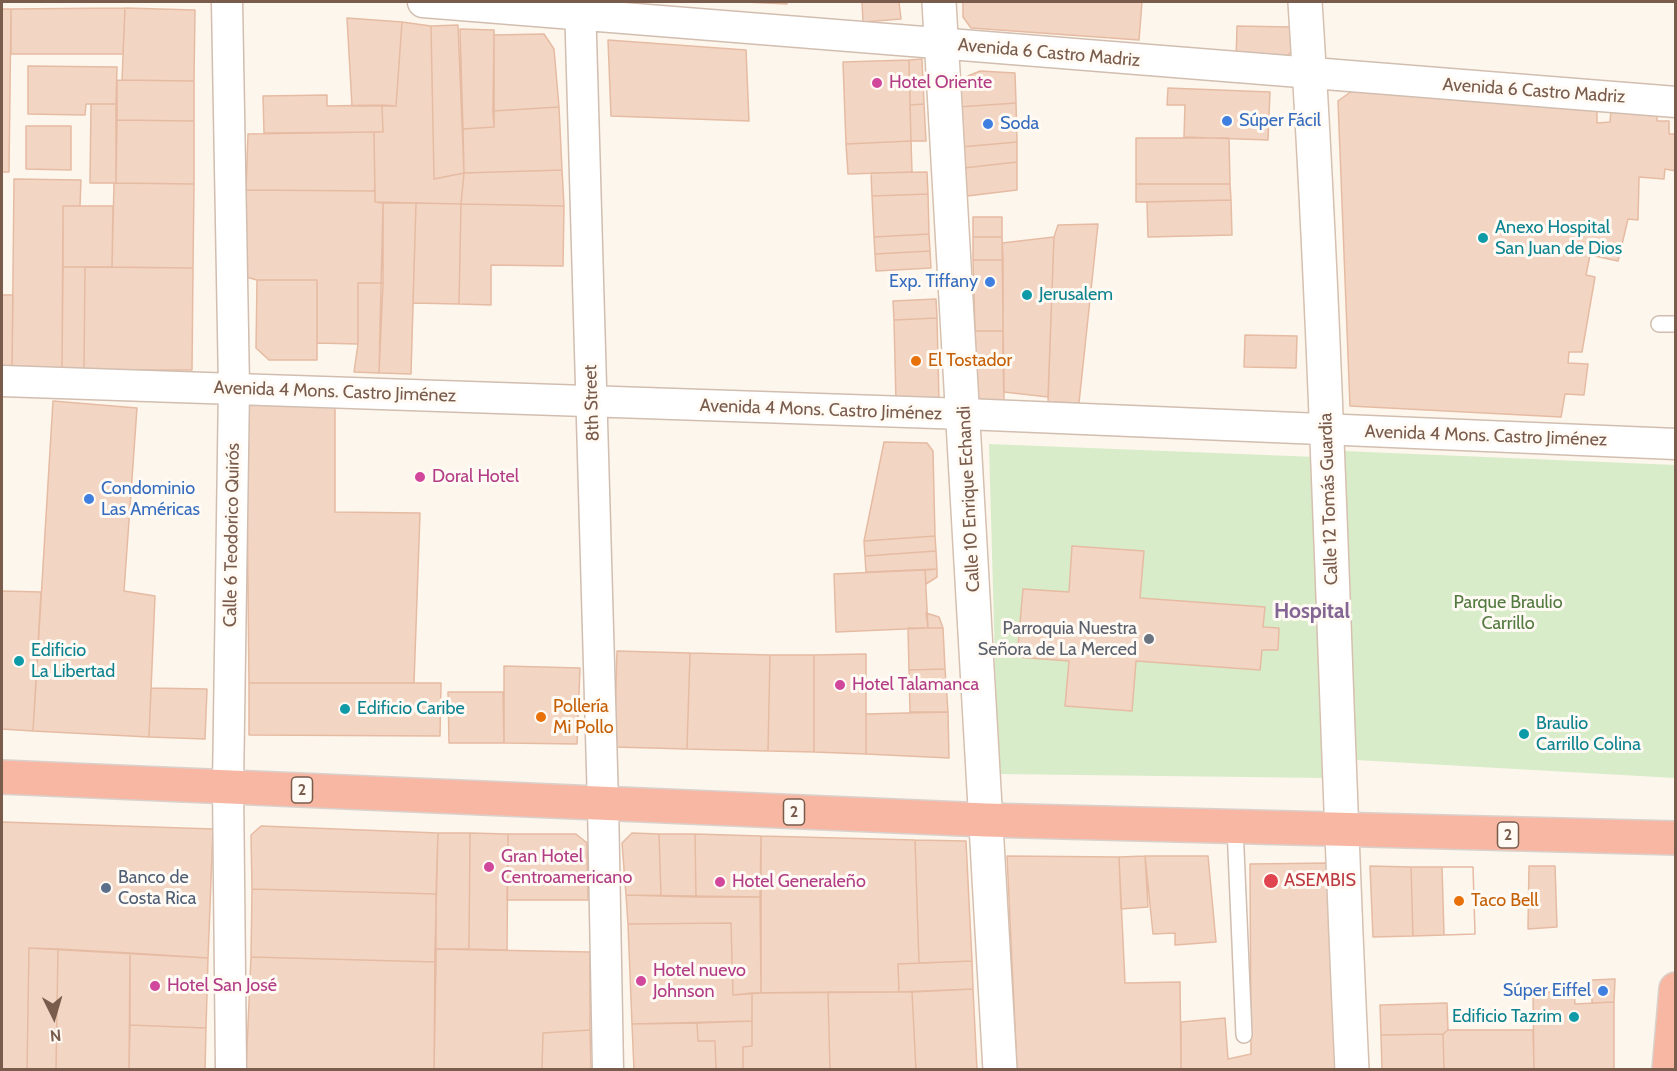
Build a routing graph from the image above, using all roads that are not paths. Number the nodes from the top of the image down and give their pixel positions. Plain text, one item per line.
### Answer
1 (228, 2) edge
2 (423, 2) edge
3 (939, 2) edge
4 (1305, 2) edge
5 (580, 8) edge
6 (941, 44) junction
7 (1310, 74) junction
8 (1676, 102) edge
9 (1659, 324) dead end
10 (1676, 324) edge
11 (2, 381) edge
12 (234, 387) junction
13 (592, 403) junction
14 (965, 414) junction
15 (1327, 430) junction
16 (1676, 444) edge
17 (2, 777) edge
18 (228, 786) junction
19 (603, 804) junction
20 (986, 820) junction
21 (1235, 827) junction
22 (1341, 829) junction
23 (1676, 838) edge
24 (1676, 989) edge
25 (1244, 1035) dead end
26 (231, 1070) edge
27 (608, 1070) edge
28 (1000, 1070) edge
29 (1352, 1070) edge
30 (1669, 1070) edge

1 - 12 street, Calle 6 Teodorico Quirós
2 - 5 street, Avenida 6 Castro Madriz
3 - 6 street, Calle 10 Enrique Echandi
4 - 7 street, Calle 12 Tomás Guardia
5 - 6 street, Avenida 6 Castro Madriz
5 - 13 street, 8th Street
6 - 7 street, Avenida 6 Castro Madriz
6 - 14 street, Calle 10 Enrique Echandi
7 - 8 street, Avenida 6 Castro Madriz
7 - 15 street, Calle 12 Tomás Guardia
9 - 10 lane
11 - 12 street, Avenida 4 Mons. Castro Jiménez
12 - 13 street, Avenida 4 Mons. Castro Jiménez
12 - 18 street, Calle 6 Teodorico Quirós
13 - 14 street, Avenida 4 Mons. Castro Jiménez
13 - 19 street, 8th Street
14 - 15 street, Avenida 4 Mons. Castro Jiménez
14 - 20 street, Calle 10 Enrique Echandi
15 - 16 street, Avenida 4 Mons. Castro Jiménez
15 - 22 street, Calle 12 Tomás Guardia
17 - 18 highway, 2
18 - 19 highway, 2
18 - 26 street, Calle 6 Teodorico Quirós
19 - 20 highway, 2
19 - 27 street, 8th Street
20 - 21 highway, 2
20 - 28 street, Calle 10 Enrique Echandi
21 - 22 highway, 2
21 - 25 lane
22 - 23 highway, 2
22 - 29 street, Calle 12 Tomás Guardia
24 - 30 highway

